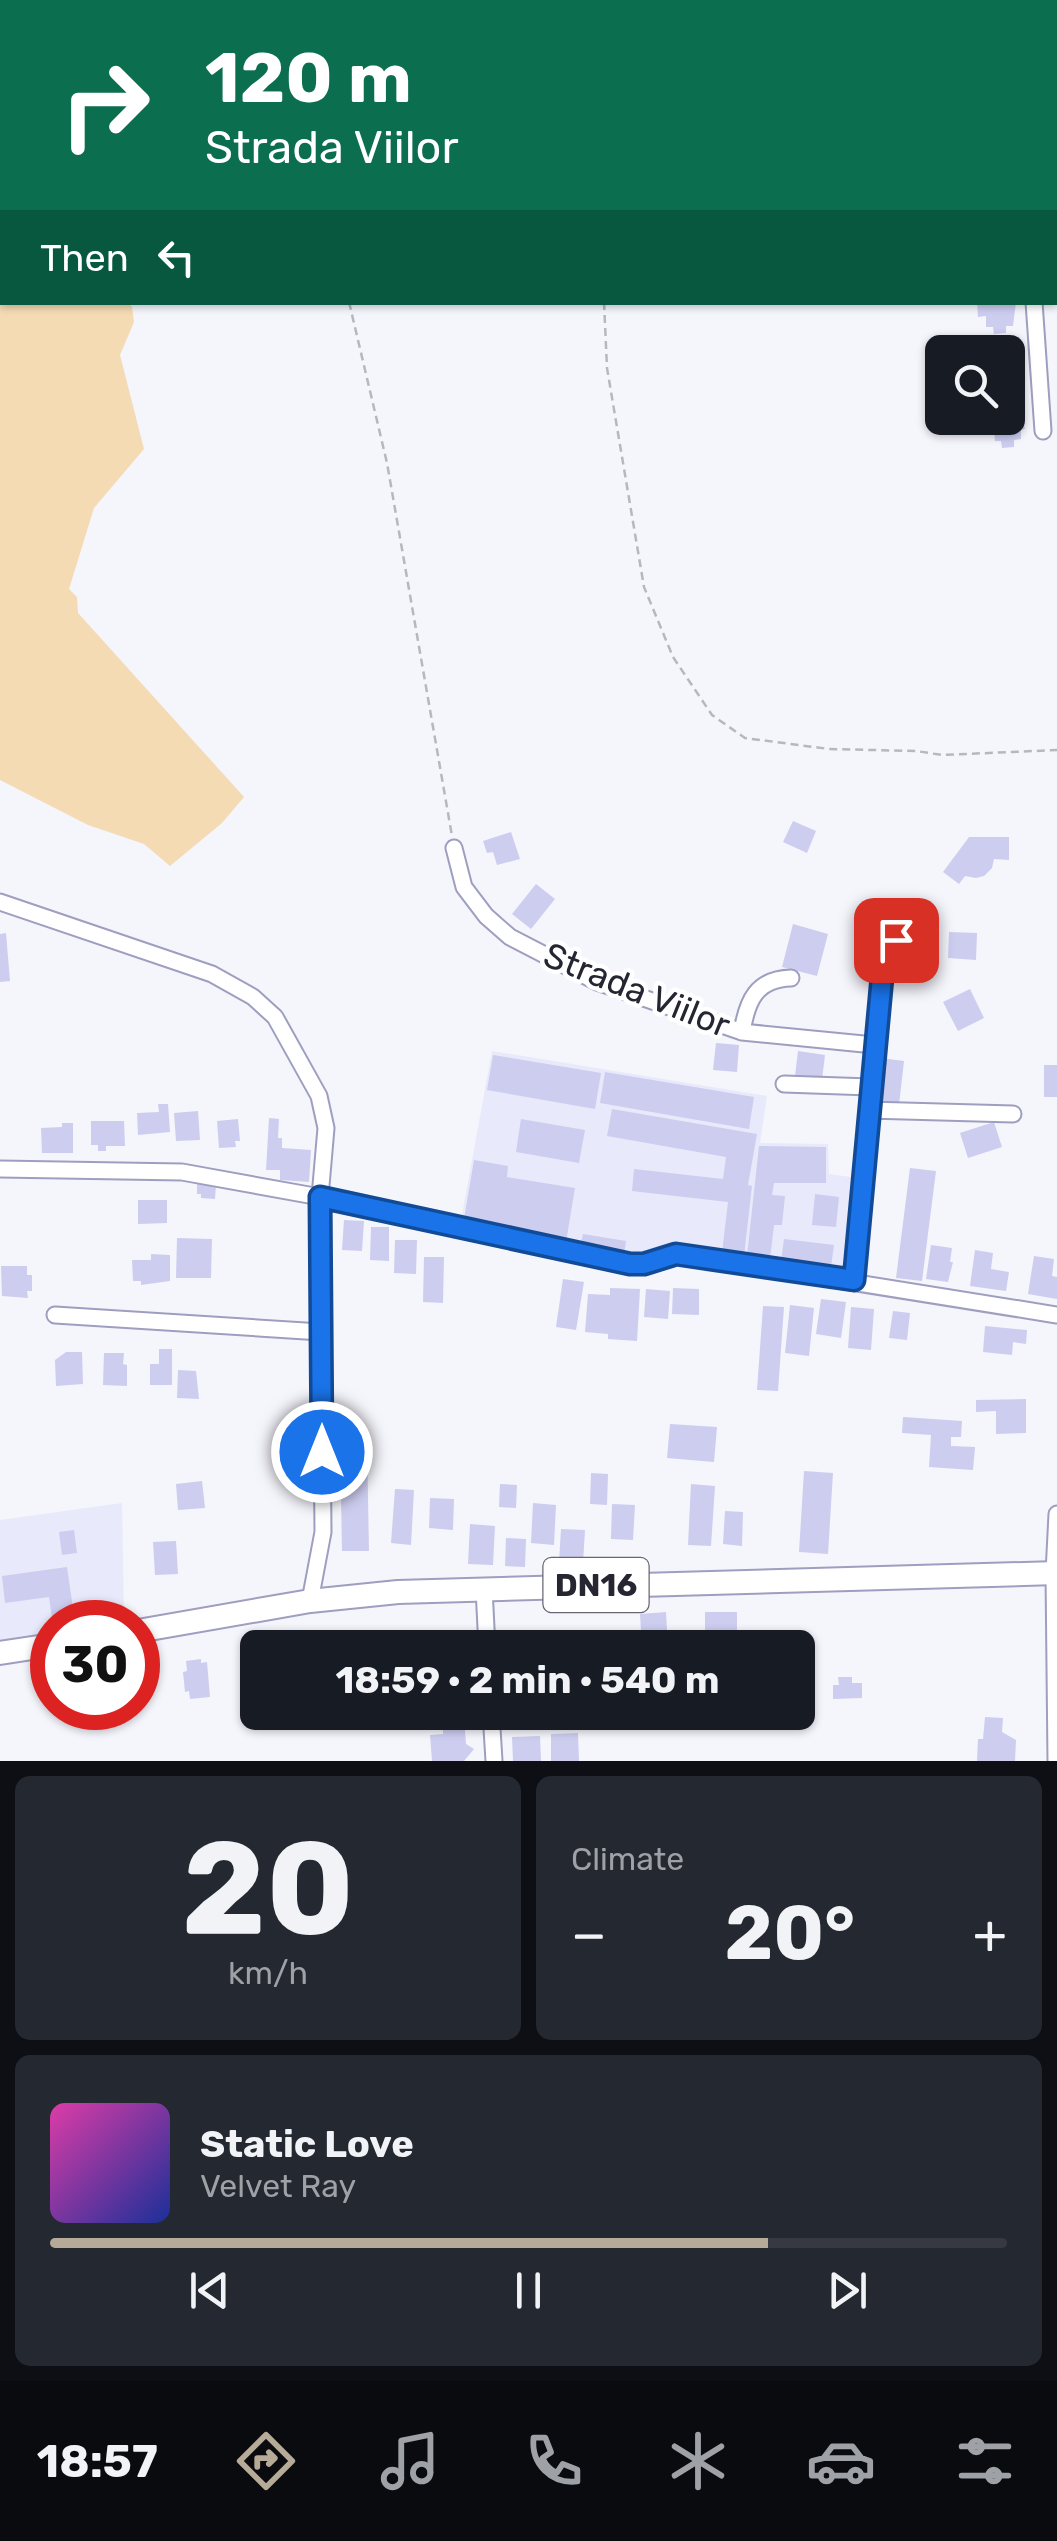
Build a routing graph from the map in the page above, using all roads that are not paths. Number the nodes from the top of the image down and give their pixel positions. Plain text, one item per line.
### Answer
1 (1035, 305) edge
2 (1049, 360) edge
3 (1044, 431) dead end
4 (454, 848) road end
5 (0, 902) edge
6 (918, 911) dead end
7 (790, 978) dead end
8 (742, 1032) junction
9 (874, 1045) junction
10 (784, 1084) dead end
11 (870, 1087) junction
12 (868, 1110) junction
13 (1013, 1114) dead end
14 (0, 1169) edge
15 (320, 1197) junction
16 (854, 1280) junction
17 (54, 1315) dead end
18 (1057, 1315) edge
19 (321, 1332) junction
20 (1057, 1514) edge
21 (1055, 1572) edge
22 (484, 1588) junction
23 (310, 1602) junction
24 (160, 1627) edge
25 (486, 1630) edge
26 (30, 1649) edge
27 (0, 1654) edge
28 (492, 1730) edge
29 (494, 1761) edge
30 (1056, 1761) edge

1 - 2 street
2 - 3 street
4 - 8 street, Strada Viilor
5 - 15 street
6 - 9 street
7 - 8 street
8 - 9 street, Strada Viilor
9 - 11 street
10 - 11 street
11 - 12 street
12 - 13 street
12 - 16 street
14 - 15 street
15 - 16 street
15 - 19 street
16 - 18 street
17 - 19 street
19 - 23 street
20 - 21 street
21 - 22 highway, DN16
21 - 30 street
22 - 23 highway, DN16
22 - 25 street
23 - 24 highway, DN16
26 - 27 highway
28 - 29 street

